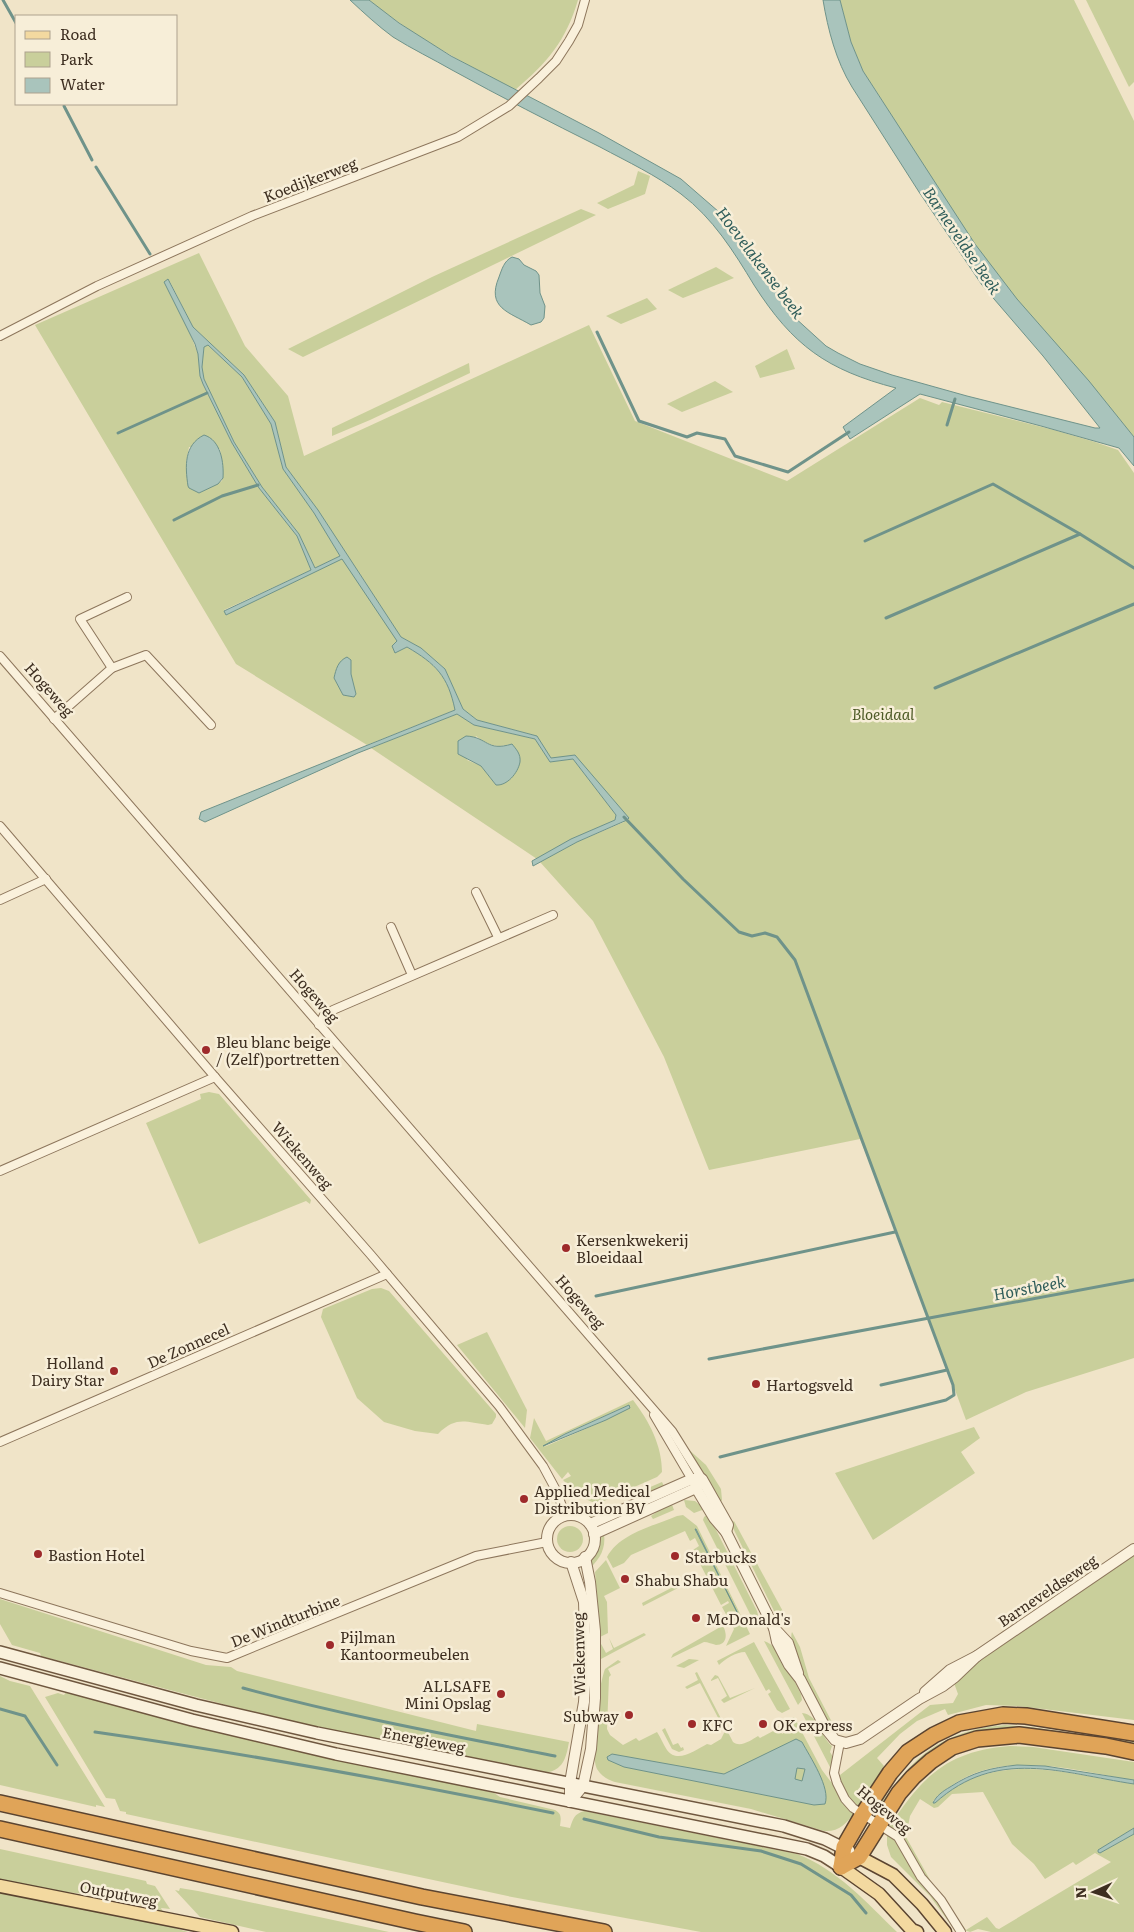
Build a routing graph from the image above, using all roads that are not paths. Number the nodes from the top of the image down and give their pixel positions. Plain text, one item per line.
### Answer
1 (585, 0) edge
2 (0, 336) edge
3 (127, 597) dead end
4 (0, 656) edge
5 (112, 668) junction
6 (54, 719) junction
7 (211, 725) dead end
8 (0, 826) edge
9 (46, 879) junction
10 (476, 892) dead end
11 (0, 900) edge
12 (552, 914) dead end
13 (391, 927) dead end
14 (498, 937) junction
15 (412, 975) junction
16 (319, 1025) junction
17 (215, 1077) junction
18 (0, 1171) edge
19 (387, 1274) junction
20 (0, 1442) edge
21 (697, 1482) junction
22 (565, 1516) junction
23 (590, 1524) junction
24 (594, 1534) junction
25 (548, 1542) junction
26 (1134, 1549) edge
27 (585, 1558) junction
28 (571, 1562) junction
29 (0, 1593) edge
30 (0, 1652) edge
31 (2, 1668) edge
32 (1134, 1733) edge
33 (840, 1742) junction
34 (1134, 1752) edge
35 (570, 1783) junction
36 (583, 1786) junction
37 (570, 1802) junction
38 (0, 1803) edge
39 (863, 1814) junction
40 (878, 1824) junction
41 (0, 1828) edge
42 (844, 1847) junction
43 (859, 1857) junction
44 (841, 1866) junction
45 (0, 1886) edge
46 (913, 1931) edge
47 (943, 1931) edge
48 (232, 1932) edge
49 (464, 1932) edge
50 (604, 1932) edge
51 (961, 1932) edge

1 - 2 street, Koedijkerweg
3 - 5 street
4 - 6 street, Hogeweg
5 - 6 street
5 - 7 street
6 - 16 street, Hogeweg
8 - 9 street, Wiekenweg
9 - 11 street
9 - 17 street, Wiekenweg
10 - 14 street
12 - 14 street
13 - 15 street
14 - 15 street
15 - 16 street
16 - 21 street, Hogeweg
17 - 18 street
17 - 19 street, Wiekenweg
19 - 20 street, De Zonnecel
19 - 22 street, Wiekenweg
21 - 23 street
21 - 24 street
21 - 33 street, Hogeweg
22 - 23 street
22 - 25 street
23 - 24 street
24 - 27 street
25 - 28 street
25 - 29 street, De Windturbine
26 - 33 street, Barneveldseweg
27 - 28 street
27 - 36 street, Wiekenweg
28 - 35 street, Wiekenweg
30 - 35 main road, Energieweg
31 - 37 main road
32 - 39 highway
33 - 39 street, Hogeweg
34 - 40 highway
35 - 36 main road, Energieweg
35 - 37 street, Wiekenweg
36 - 37 street, Wiekenweg
36 - 42 main road, Energieweg
37 - 44 main road
38 - 50 highway
39 - 40 street, Hogeweg
39 - 42 highway
40 - 43 highway
40 - 51 street, Hogeweg
41 - 49 highway
42 - 43 main road
42 - 44 highway
43 - 44 highway
43 - 47 main road
44 - 46 main road
45 - 48 main road, Outputweg

